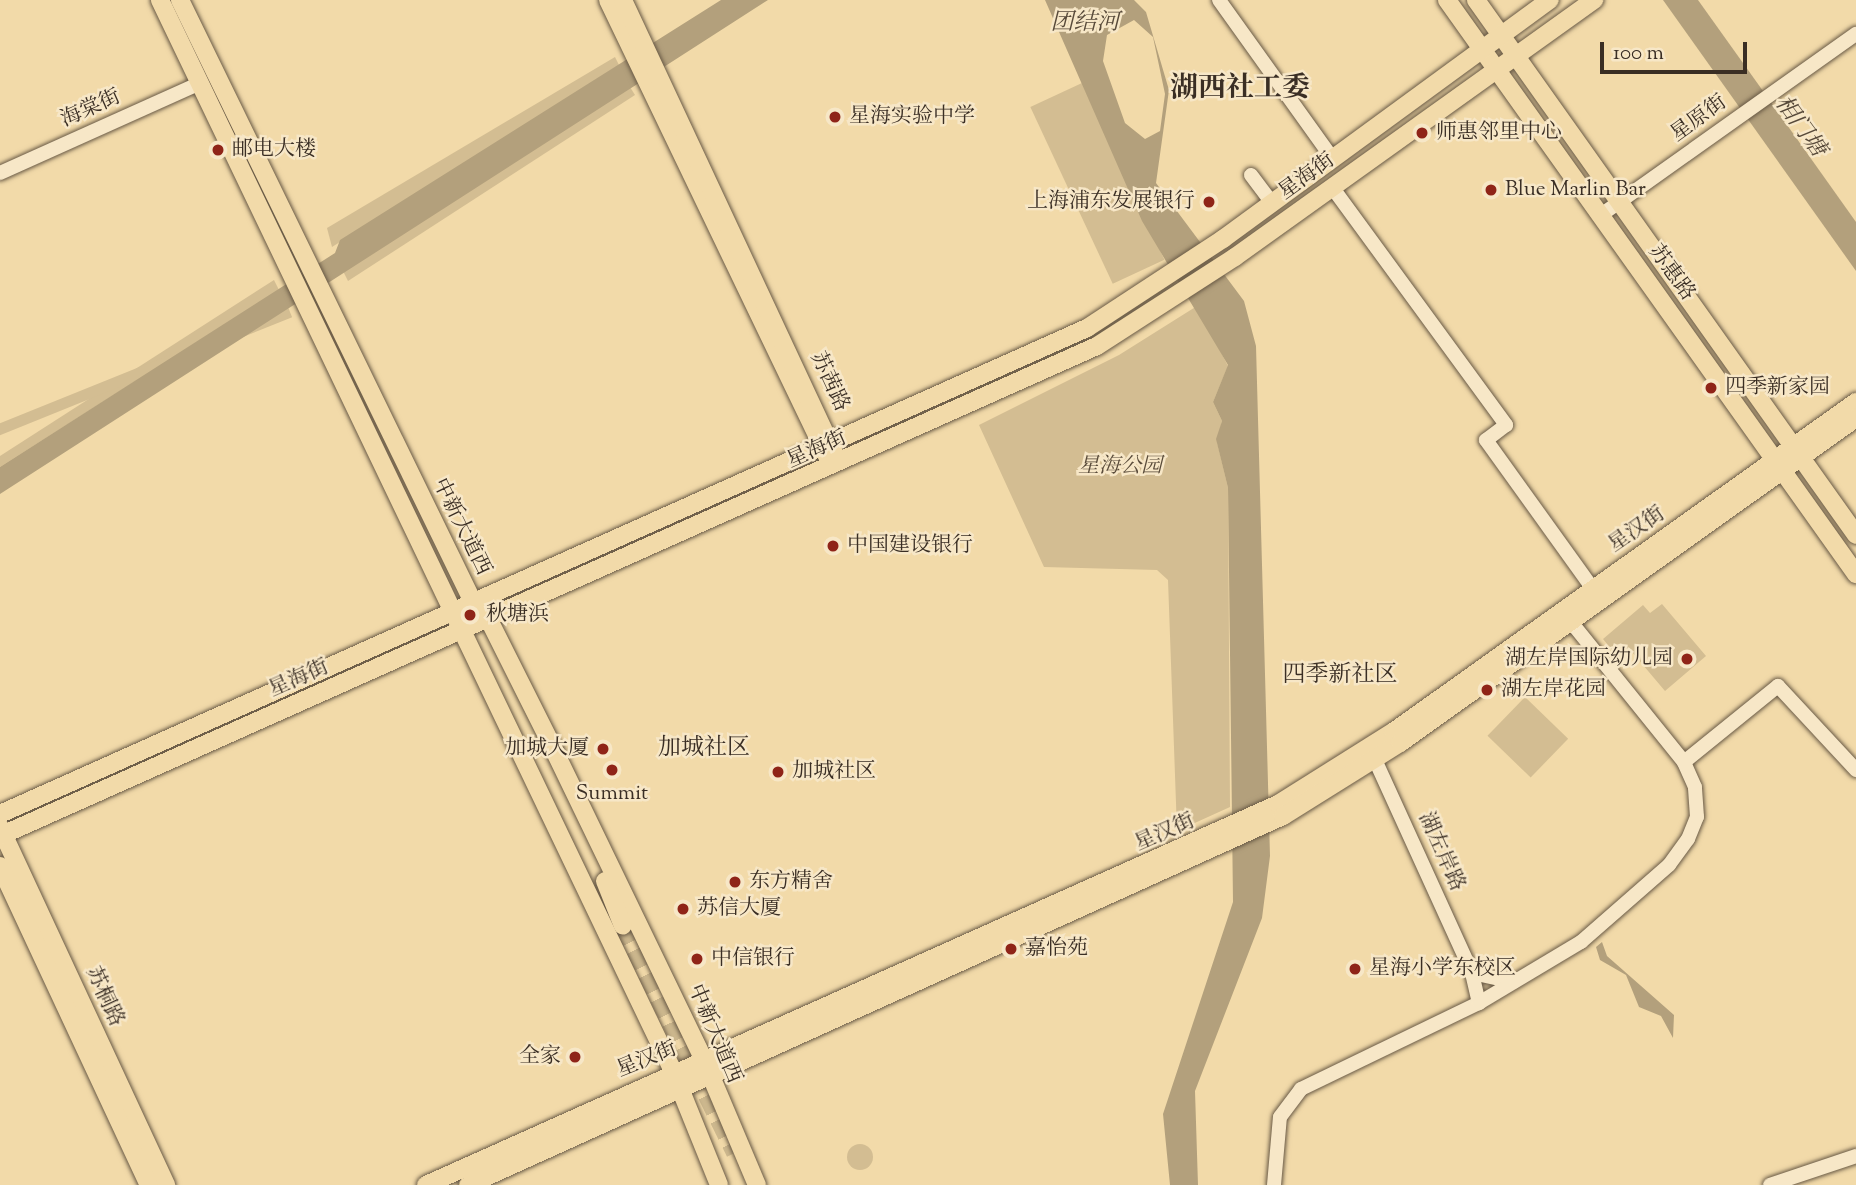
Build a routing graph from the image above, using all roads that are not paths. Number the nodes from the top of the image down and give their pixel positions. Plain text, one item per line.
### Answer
1 (160, 0) edge
2 (180, 0) edge
3 (608, 0) edge
4 (623, 0) edge
5 (1219, 0) edge
6 (1447, 0) edge
7 (1476, 0) edge
8 (1550, 0) edge
9 (1594, 0) edge
10 (1856, 34) edge
11 (1501, 35) junction
12 (635, 41) junction
13 (1481, 48) junction
14 (1516, 56) junction
15 (1497, 69) junction
16 (200, 83) junction
17 (1333, 159) junction
18 (0, 173) edge
19 (1251, 175) dead end
20 (1332, 187) junction
21 (1619, 202) junction
22 (1272, 203) junction
23 (1601, 215) junction
24 (1856, 402) edge
25 (1856, 418) edge
26 (826, 445) junction
27 (1798, 452) junction
28 (1779, 465) junction
29 (836, 467) junction
30 (1856, 535) edge
31 (1856, 574) edge
32 (1593, 589) junction
33 (474, 604) junction
34 (449, 614) junction
35 (490, 622) junction
36 (1570, 622) junction
37 (459, 633) junction
38 (555, 752) junction
39 (1373, 754) junction
40 (1684, 762) junction
41 (1856, 770) edge
42 (0, 814) edge
43 (1, 833) edge
44 (0, 866) edge
45 (624, 926) tunnel mouth
46 (1472, 974) junction
47 (1513, 982) junction
48 (1479, 1003) junction
49 (706, 1069) junction
50 (673, 1071) junction
51 (680, 1089) junction
52 (130, 1126) junction
53 (1856, 1156) edge
54 (149, 1185) edge
55 (166, 1185) edge
56 (426, 1185) edge
57 (468, 1185) edge
58 (719, 1185) edge
59 (730, 1185) edge
60 (757, 1185) edge
61 (1274, 1185) edge
62 (1770, 1185) edge

1 - 16 main road
2 - 33 main road, 中新大道西
3 - 12 main road, 苏茜路
4 - 12 main road, 苏茜路
5 - 17 street
6 - 13 main road, 苏惠路
7 - 11 main road, 苏惠路
8 - 11 main road, 星海街
9 - 14 main road, 星海街
10 - 21 street, 星原街
11 - 13 main road, 星海街
11 - 14 main road, 苏惠路
12 - 26 main road, 苏茜路
13 - 15 main road, 苏惠路
13 - 17 main road, 星海街
14 - 15 main road, 星海街
14 - 21 main road, 苏惠路
15 - 20 main road, 星海街
15 - 23 main road, 苏惠路
16 - 18 street, 海棠街
16 - 34 main road
17 - 22 main road, 星海街
19 - 22 street
20 - 29 main road, 星海街
20 - 32 street
21 - 23 street, 星原街
21 - 27 main road, 苏惠路
22 - 26 main road, 星海街
23 - 28 main road, 苏惠路
24 - 27 main road, 星汉街
25 - 27 main road, 星汉街
26 - 29 main road, 苏茜路
26 - 33 main road, 星海街
27 - 28 main road, 星汉街
27 - 30 main road, 苏惠路
28 - 31 main road, 苏惠路
28 - 32 main road, 星汉街
28 - 36 main road, 星汉街
29 - 35 main road, 星海街
32 - 39 main road, 星汉街
33 - 34 main road, 星海街
33 - 35 main road, 中新大道西
34 - 37 main road
34 - 42 main road, 星海街
35 - 37 main road, 星海街
35 - 38 main road, 中新大道西
36 - 39 main road, 星汉街
36 - 40 street
37 - 43 main road, 星海街
37 - 50 main road
38 - 45 main road
38 - 49 main road, 中新大道西
39 - 46 street, 湖左岸路
39 - 49 main road, 星汉街
40 - 41 street
40 - 47 street
43 - 52 main road, 苏桐路
44 - 52 main road, 苏桐路
46 - 47 street
46 - 48 street, 湖左岸路
47 - 48 street
48 - 61 street
49 - 50 main road, 星汉街
49 - 51 main road, 星汉街
49 - 60 main road, 中新大道西
50 - 51 main road
50 - 56 main road, 星汉街
51 - 57 main road, 星汉街
51 - 58 main road
51 - 59 main road
52 - 54 main road, 苏桐路
52 - 55 main road, 苏桐路
53 - 62 street

